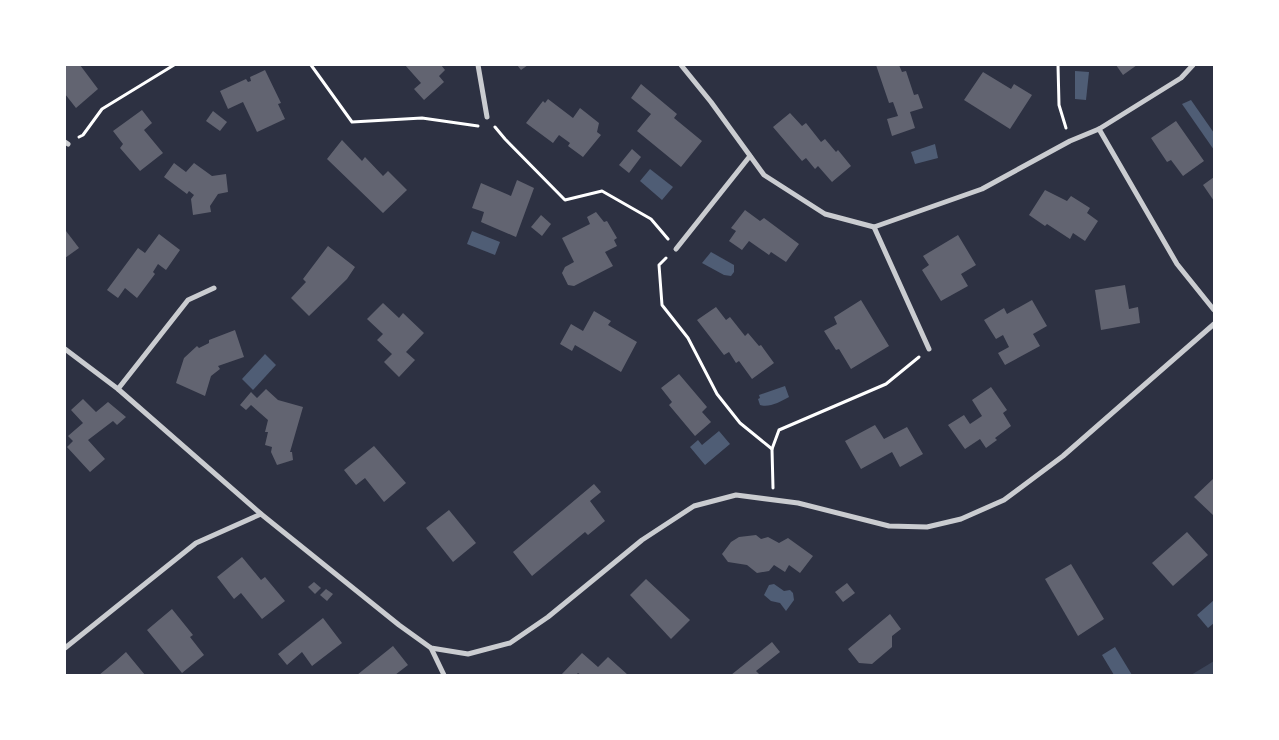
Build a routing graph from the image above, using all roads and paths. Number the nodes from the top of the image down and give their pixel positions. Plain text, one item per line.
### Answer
1 (174, 65) edge
2 (311, 65) edge
3 (478, 65) edge
4 (681, 65) edge
5 (1058, 65) edge
6 (1192, 65) edge
7 (487, 117) joint
8 (1099, 129) junction
9 (505, 139) dead end
10 (1070, 141) junction
11 (66, 143) edge
12 (750, 156) junction
13 (874, 227) junction
14 (676, 249) junction
15 (214, 288) dead end
16 (1214, 310) edge
17 (1214, 324) edge
18 (65, 349) edge
19 (929, 349) joint
20 (118, 389) junction
21 (772, 449) junction
22 (773, 499) junction
23 (261, 514) junction
24 (65, 648) edge
25 (432, 648) junction
26 (444, 675) edge

1 - 11 path
2 - 7 path
3 - 7 street
4 - 12 street
5 - 10 path
6 - 8 street
8 - 10 street
8 - 16 street
9 - 14 path
10 - 13 street
12 - 13 street
12 - 14 street
13 - 19 street
14 - 21 path
15 - 20 street
17 - 22 street
18 - 20 street
19 - 21 path
20 - 23 street
21 - 22 path
22 - 25 street
23 - 24 street
23 - 25 street
25 - 26 street

